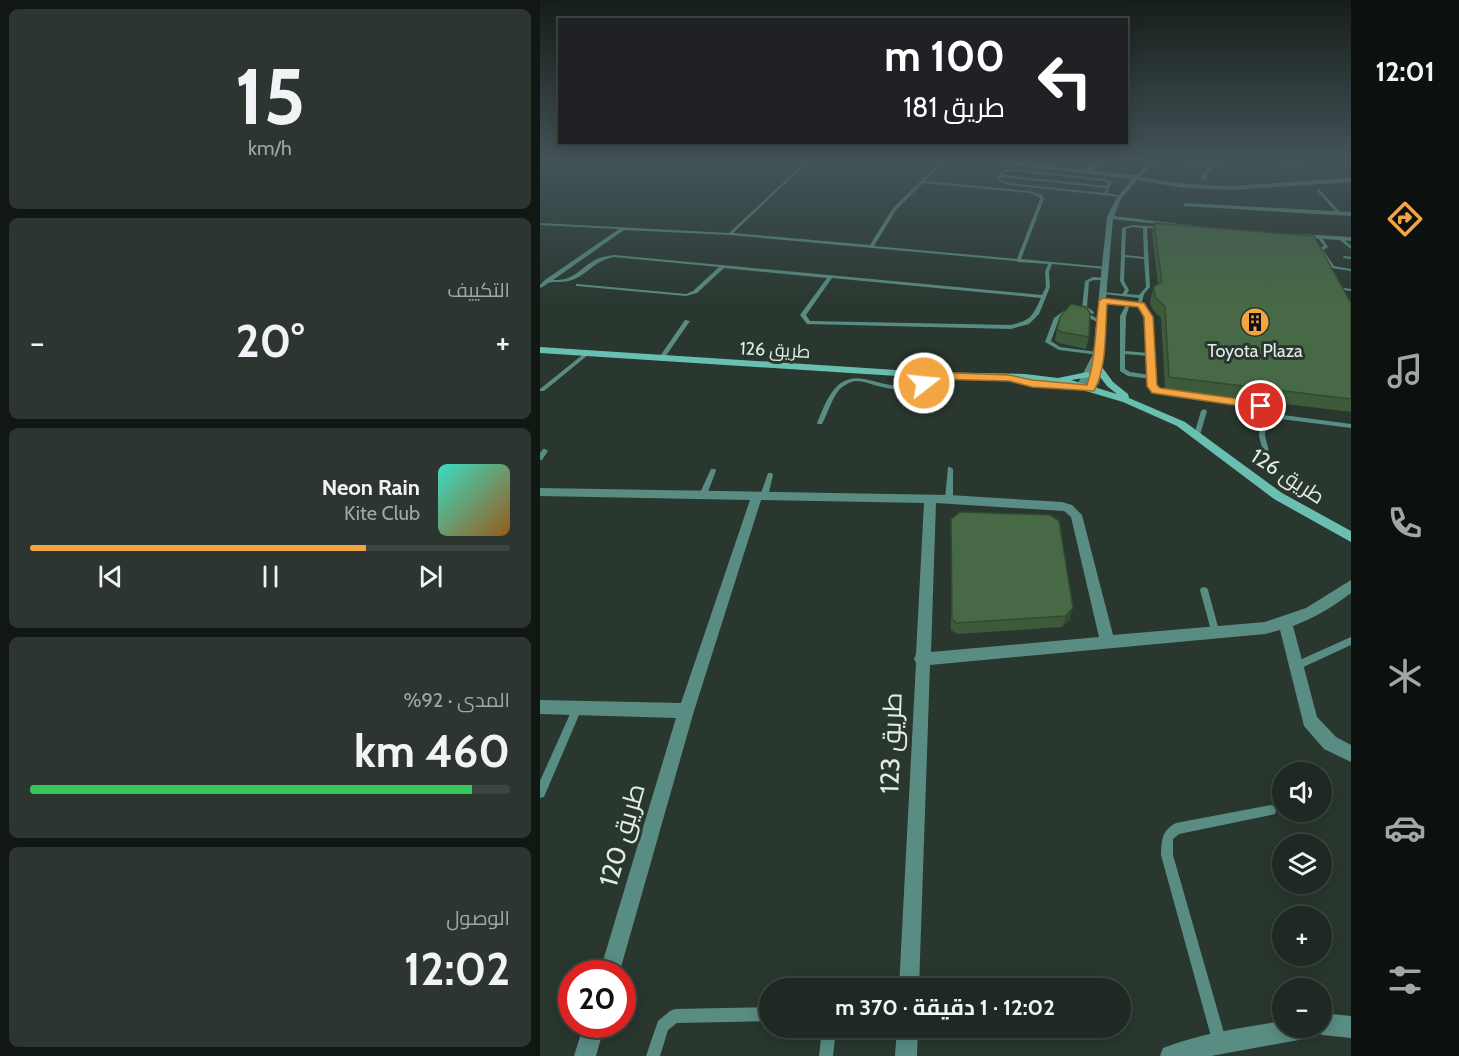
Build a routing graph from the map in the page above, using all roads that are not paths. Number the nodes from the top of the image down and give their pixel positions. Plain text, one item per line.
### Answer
1 (759, 207) edge
2 (896, 207) edge
3 (1039, 207) edge
4 (1113, 207) edge
5 (1240, 207) edge
6 (1273, 207) edge
7 (1334, 207) edge
8 (1269, 209) junction
9 (1339, 213) junction
10 (1351, 214) edge
11 (1110, 218) junction
12 (540, 224) edge
13 (1145, 227) junction
14 (1175, 227) junction
15 (624, 228) junction
16 (1201, 230) edge
17 (1303, 230) dead end
18 (730, 234) junction
19 (1308, 237) junction
20 (1341, 238) junction
21 (1297, 239) joint
22 (1351, 239) edge
23 (1317, 244) junction
24 (872, 245) junction
25 (1339, 249) dead end
26 (1351, 249) edge
27 (587, 254) junction
28 (608, 256) junction
29 (1124, 256) junction
30 (1146, 258) junction
31 (1018, 261) junction
32 (1050, 264) junction
33 (723, 266) junction
34 (1351, 270) edge
35 (1106, 273) junction
36 (831, 276) junction
37 (547, 281) junction
38 (578, 285) dead end
39 (540, 287) edge
40 (1339, 288) edge
41 (1351, 290) edge
42 (1124, 295) junction
43 (1044, 297) junction
44 (1104, 297) junction
45 (1141, 297) junction
46 (1125, 303) junction
47 (1141, 304) junction
48 (1101, 319) junction
49 (687, 321) dead end
50 (540, 350) edge
51 (1123, 352) junction
52 (586, 354) junction
53 (1097, 354) junction
54 (1152, 355) junction
55 (661, 360) junction
56 (1099, 369) junction
57 (927, 375) junction
58 (1087, 375) junction
59 (1009, 378) junction
60 (1152, 378) junction
61 (1054, 380) junction
62 (1082, 387) junction
63 (542, 390) dead end
64 (1139, 405) junction
65 (1264, 406) junction
66 (1204, 411) dead end
67 (820, 423) dead end
68 (1351, 426) edge
69 (1197, 435) junction
70 (545, 451) dead end
71 (540, 458) edge
72 (1270, 467) dead end
73 (950, 468) dead end
74 (713, 471) dead end
75 (770, 475) dead end
76 (540, 492) edge
77 (703, 495) junction
78 (760, 496) junction
79 (949, 499) junction
80 (930, 500) junction
81 (1351, 537) edge
82 (1351, 585) edge
83 (1204, 590) dead end
84 (1285, 623) junction
85 (1216, 634) junction
86 (1351, 641) edge
87 (1108, 643) junction
88 (921, 658) junction
89 (1296, 666) junction
90 (540, 707) edge
91 (577, 708) junction
92 (686, 711) junction
93 (1351, 754) edge
94 (540, 793) edge
95 (1271, 810) dead end
96 (613, 960) edge
97 (909, 978) edge
98 (759, 1014) edge
99 (1332, 1025) edge
100 (1351, 1027) edge
101 (1272, 1033) edge
102 (591, 1038) edge
103 (828, 1038) edge
104 (907, 1038) edge
105 (1219, 1042) junction
106 (585, 1056) edge
107 (653, 1056) edge
108 (826, 1056) edge
109 (906, 1056) edge
110 (1171, 1056) edge

1 - 18 lane
2 - 24 lane
3 - 31 lane
4 - 11 street
5 - 8 street
6 - 8 street
7 - 9 lane
8 - 9 street
9 - 10 street
11 - 14 street
11 - 35 street
12 - 15 lane
13 - 14 lane
13 - 29 lane
13 - 30 lane
14 - 16 street
15 - 18 lane
15 - 27 lane
17 - 19 street
18 - 24 lane
19 - 21 street
19 - 23 street
20 - 22 street
20 - 23 street
20 - 26 lane
21 - 23 lane
23 - 34 lane
24 - 31 lane
25 - 26 lane
27 - 28 lane
27 - 37 lane
28 - 33 lane
28 - 37 lane
29 - 30 lane
29 - 42 lane
30 - 45 lane
31 - 32 lane
32 - 35 lane
32 - 43 lane
33 - 36 lane
33 - 38 lane
35 - 44 street
35 - 48 lane
36 - 43 lane
36 - 43 lane
37 - 39 lane
40 - 41 lane
42 - 44 lane
42 - 45 lane
44 - 46 lane
44 - 48 street
45 - 47 lane
46 - 47 lane
46 - 51 lane
47 - 54 lane
48 - 53 street
48 - 53 lane
49 - 55 lane
50 - 52 street, طريق 126
51 - 54 lane
51 - 60 lane
52 - 55 street, طريق 126
52 - 63 lane
53 - 56 street
53 - 58 street
54 - 60 lane
55 - 57 street, طريق 126
56 - 62 street
56 - 64 street
57 - 59 street, طريق 126
57 - 67 lane
58 - 61 street
58 - 62 street
59 - 61 street, طريق 126
59 - 62 street, طريق 126
60 - 65 lane
61 - 62 street, طريق 126
62 - 64 street, طريق 126
64 - 69 street, طريق 126
65 - 68 lane
65 - 72 lane
66 - 69 lane
69 - 81 street, طريق 126
70 - 71 lane
73 - 79 lane
74 - 77 lane
75 - 78 lane
76 - 77 street
77 - 78 street
78 - 80 street
78 - 92 street, طريق 120
79 - 80 street
79 - 87 street
80 - 88 street, طريق 123
82 - 84 street
83 - 85 lane
84 - 85 street
84 - 89 street
85 - 87 street
86 - 89 lane
87 - 88 street
88 - 97 street, طريق 123
89 - 93 street
90 - 91 street
91 - 92 street
91 - 94 lane
92 - 96 street, طريق 120
95 - 105 lane
98 - 107 lane
99 - 100 street
101 - 105 street
102 - 106 street
103 - 108 lane
104 - 109 street
105 - 110 street

